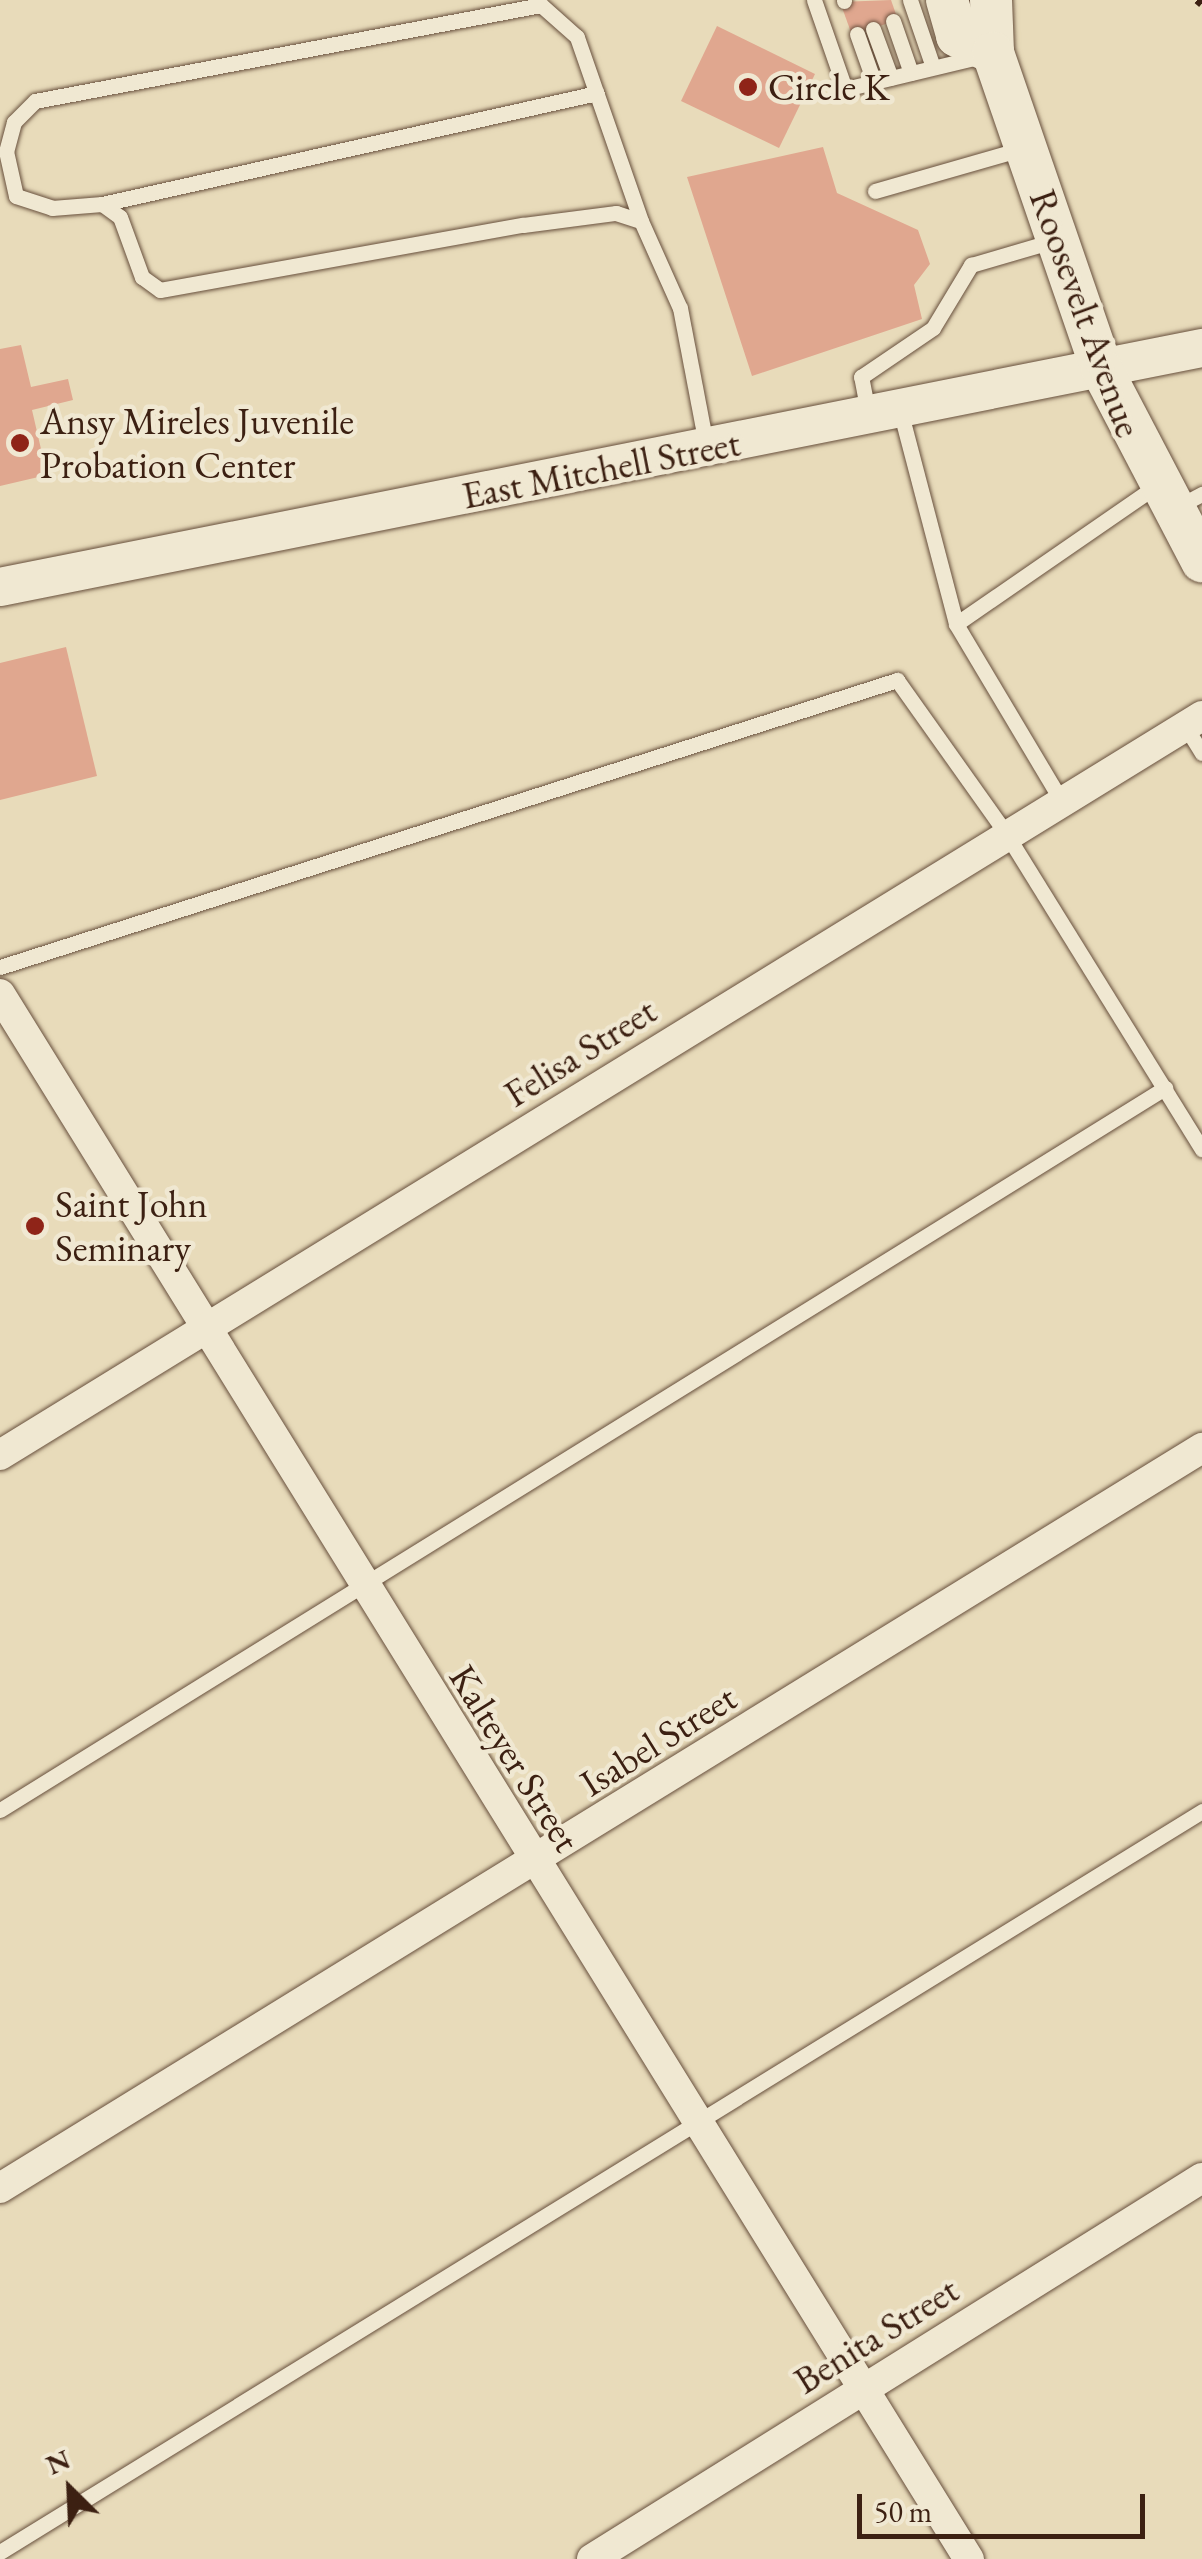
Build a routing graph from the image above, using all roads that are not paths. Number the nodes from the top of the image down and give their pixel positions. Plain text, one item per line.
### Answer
1 (814, 0) edge
2 (910, 0) edge
3 (947, 0) edge
4 (991, 0) edge
5 (893, 21) dead end
6 (993, 54) junction
7 (933, 68) junction
8 (911, 73) junction
9 (891, 78) junction
10 (874, 82) junction
11 (597, 93) junction
12 (1025, 148) junction
13 (875, 191) dead end
14 (102, 204) junction
15 (641, 221) junction
16 (1057, 240) junction
17 (1202, 348) edge
18 (1102, 370) junction
19 (884, 413) junction
20 (707, 448) junction
21 (1176, 497) edge
22 (1202, 561) edge
23 (0, 587) edge
24 (956, 624) junction
25 (1193, 721) edge
26 (1202, 753) edge
27 (1062, 802) junction
28 (1007, 836) junction
29 (0, 967) edge
30 (1, 999) edge
31 (1165, 1088) junction
32 (1202, 1150) edge
33 (204, 1331) junction
34 (1202, 1448) edge
35 (0, 1456) edge
36 (360, 1583) junction
37 (0, 1810) edge
38 (1202, 1811) edge
39 (534, 1865) junction
40 (696, 2127) junction
41 (1202, 2178) edge
42 (0, 2188) edge
43 (861, 2392) junction
44 (0, 2552) edge
45 (592, 2559) edge
46 (969, 2559) edge

1 - 10 lane
2 - 7 lane
3 - 6 main road
4 - 6 main road, Roosevelt Avenue
5 - 8 lane
6 - 7 lane
6 - 12 main road, Roosevelt Avenue
7 - 8 lane
8 - 9 lane
9 - 10 lane
9 - 10 lane
11 - 14 lane
11 - 14 lane
11 - 15 lane
12 - 13 lane
12 - 16 main road, Roosevelt Avenue
14 - 15 lane
15 - 20 lane
16 - 18 main road, Roosevelt Avenue
16 - 19 lane
17 - 18 street, East Mitchell Street
18 - 19 street, East Mitchell Street
18 - 21 main road, Roosevelt Avenue
19 - 20 street, East Mitchell Street
19 - 24 lane
20 - 23 street, East Mitchell Street
21 - 22 main road, Roosevelt Avenue
21 - 24 lane
24 - 27 lane
25 - 26 lane
25 - 27 street, Felisa Street
27 - 28 street, Felisa Street
28 - 29 lane
28 - 31 lane
28 - 33 street, Felisa Street
30 - 33 street, Kalteyer Street
31 - 32 lane
31 - 36 lane
33 - 35 street, Felisa Street
33 - 36 street, Kalteyer Street
34 - 39 street, Isabel Street
36 - 37 lane
36 - 39 street, Kalteyer Street
38 - 40 lane
39 - 40 street, Kalteyer Street
39 - 42 street, Isabel Street
40 - 43 street, Kalteyer Street
40 - 44 lane
41 - 43 street, Benita Street
43 - 45 street, Benita Street
43 - 46 street, Kalteyer Street

